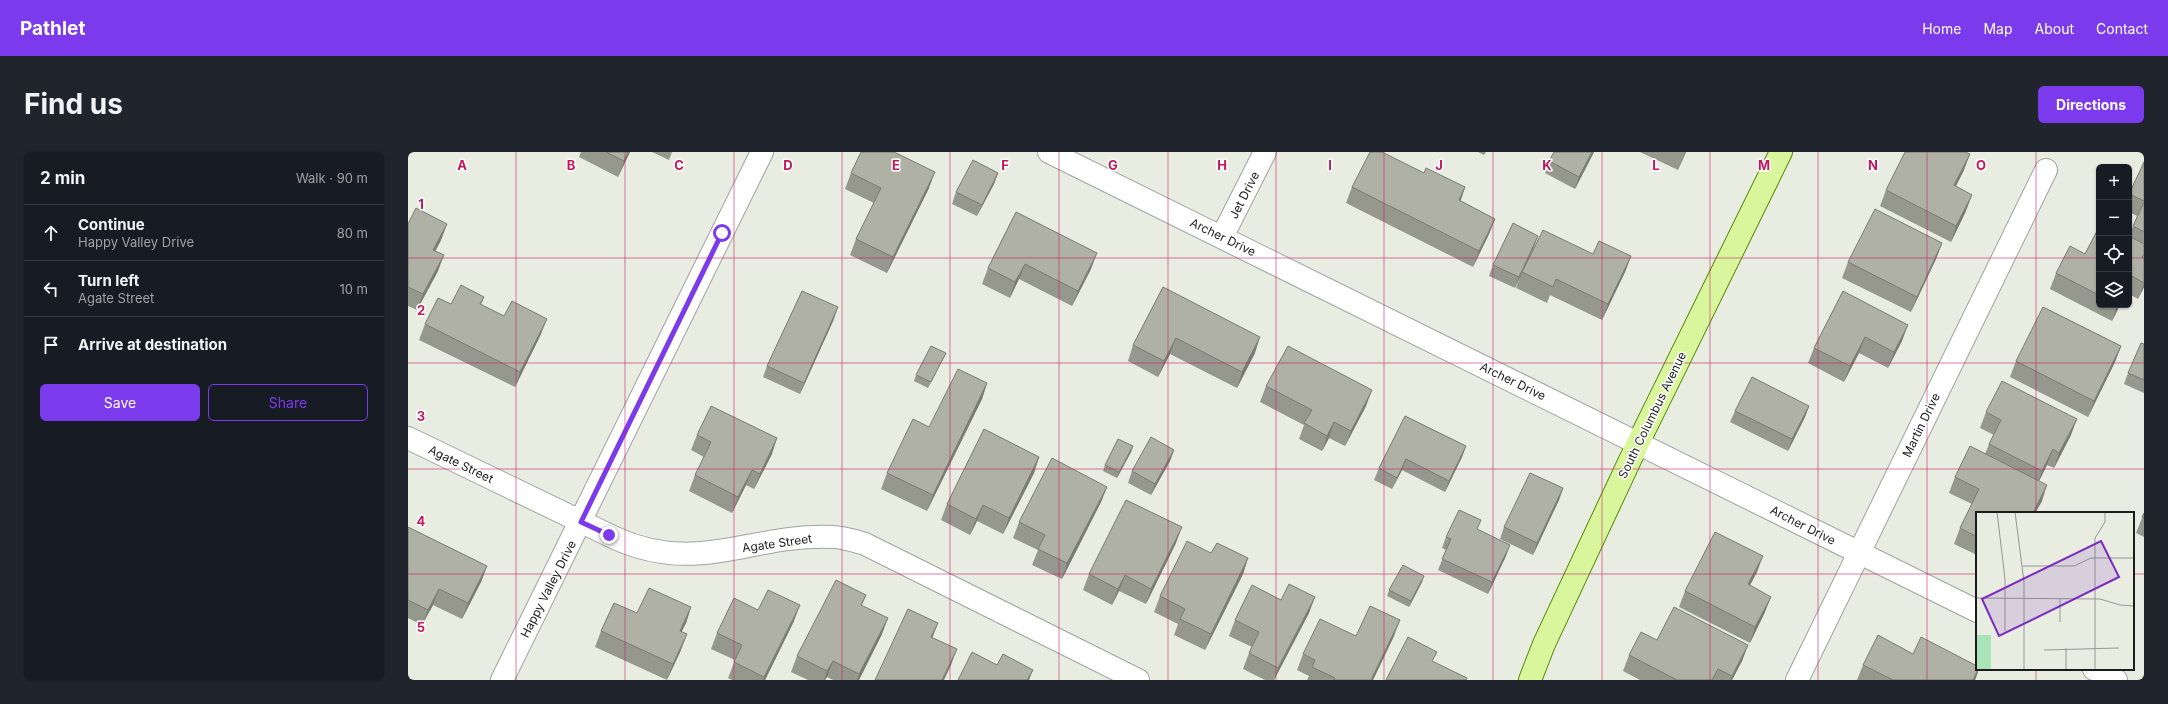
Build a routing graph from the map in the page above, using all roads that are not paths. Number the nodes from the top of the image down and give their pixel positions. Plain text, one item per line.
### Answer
1 (762, 152) edge
2 (1049, 152) edge
3 (1265, 152) edge
4 (1781, 152) edge
5 (2046, 170) dead end
6 (1222, 237) junction
7 (408, 438) edge
8 (1638, 443) junction
9 (581, 522) junction
10 (1858, 553) junction
11 (1976, 611) edge
12 (2096, 670) edge
13 (502, 680) edge
14 (1138, 680) edge
15 (1530, 680) edge
16 (1797, 680) edge
17 (2116, 680) edge

1 - 9 street, Happy Valley Drive
2 - 6 street, Archer Drive
3 - 6 street, Jet Drive
4 - 8 main road, South Columbus Avenue
5 - 10 street, Martin Drive
6 - 8 street, Archer Drive
7 - 9 street, Agate Street
8 - 10 street, Archer Drive
8 - 15 main road, South Columbus Avenue
9 - 13 street, Happy Valley Drive
9 - 14 street, Agate Street
10 - 11 street, Archer Drive
10 - 16 street, Martin Drive
12 - 17 street

